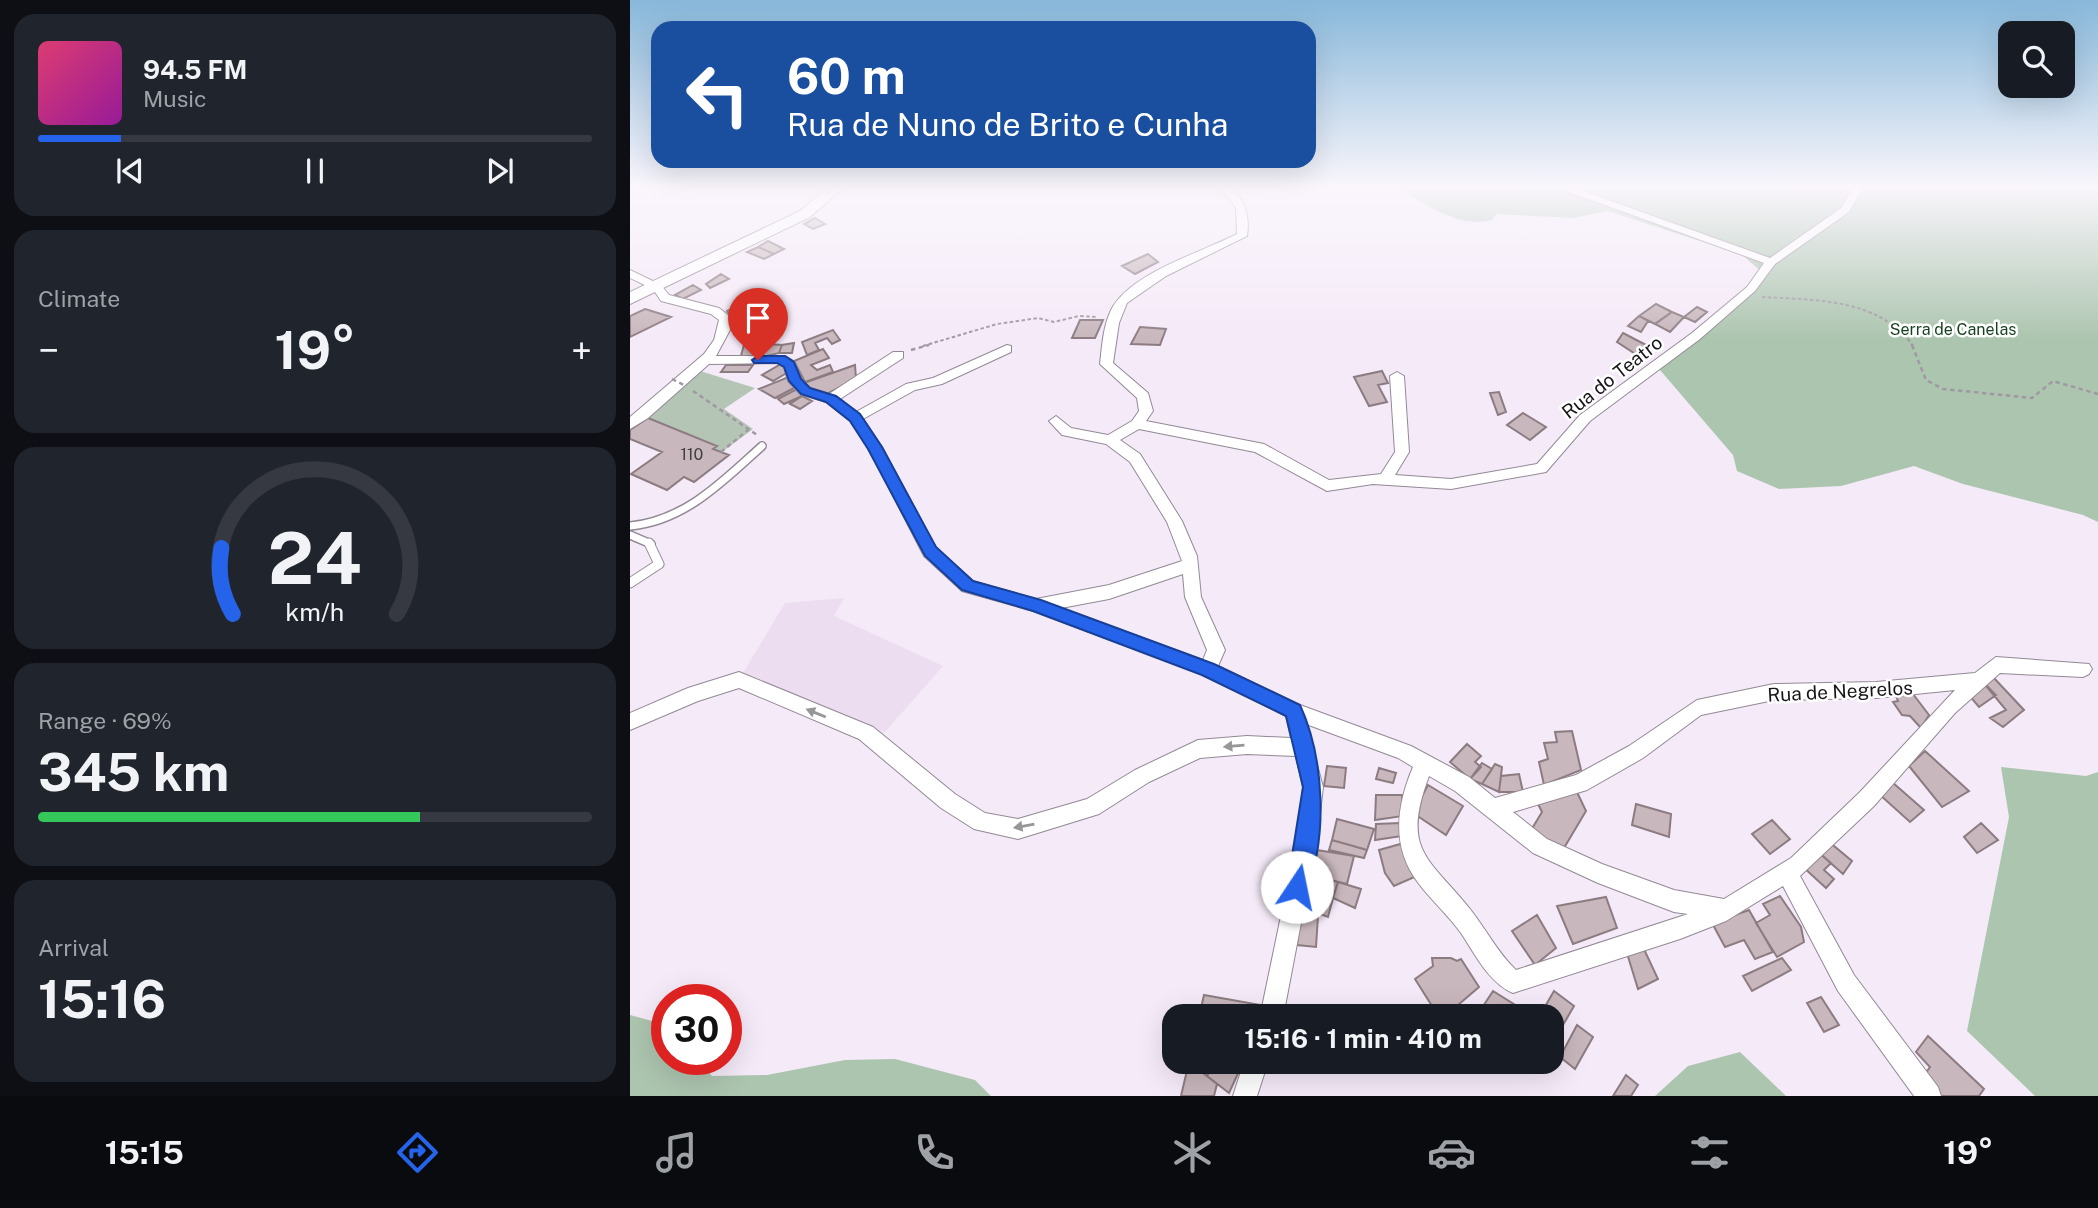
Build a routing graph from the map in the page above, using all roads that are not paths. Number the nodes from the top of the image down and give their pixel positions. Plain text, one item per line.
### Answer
1 (757, 237) edge
2 (1240, 237) edge
3 (1701, 237) edge
4 (1806, 237) edge
5 (1771, 262) junction
6 (630, 273) edge
7 (657, 286) junction
8 (630, 299) edge
9 (1007, 349) dead end
10 (898, 355) road end
11 (709, 360) junction
12 (1397, 376) dead end
13 (831, 399) junction
14 (633, 418) edge
15 (855, 418) junction
16 (1056, 421) dead end
17 (1137, 424) junction
18 (1110, 440) junction
19 (763, 443) road end
20 (1385, 480) junction
21 (630, 526) edge
22 (630, 535) edge
23 (1189, 565) junction
24 (630, 583) edge
25 (1035, 605) junction
26 (1208, 669) junction
27 (2083, 669) dead end
28 (1980, 680) junction
29 (1294, 711) junction
30 (630, 722) edge
31 (1302, 747) junction
32 (1424, 765) junction
33 (1492, 808) junction
34 (1787, 872) junction
35 (1726, 910) junction
36 (1273, 1004) edge
37 (1252, 1074) edge
38 (1245, 1096) edge
39 (1929, 1096) edge

1 - 7 main road
2 - 17 street
3 - 5 street
4 - 5 street, Rua do Teatro
5 - 20 street, Rua do Teatro
6 - 7 street
7 - 8 main road
7 - 11 street
9 - 15 street
10 - 13 street
11 - 13 street
11 - 14 street
12 - 20 street
13 - 15 street
15 - 25 street
16 - 18 street
17 - 18 street
17 - 20 street, Rua do Teatro
18 - 23 street
19 - 21 lane
22 - 24 lane
23 - 25 street
23 - 26 street
25 - 26 street
26 - 29 street
27 - 28 street, Rua de Negrelos
28 - 33 street, Rua de Negrelos
28 - 34 street
29 - 31 street
29 - 32 street
31 -> 30 street
31 - 36 street
32 - 33 street
32 - 35 street
33 - 35 street
34 - 35 street
34 - 39 street
37 - 38 street

